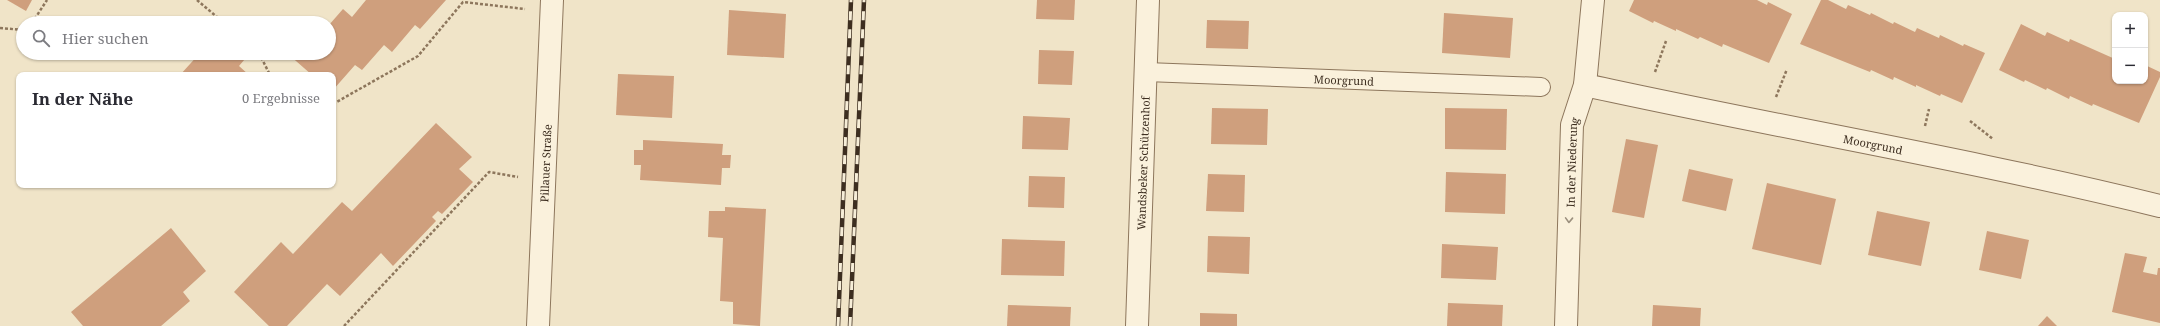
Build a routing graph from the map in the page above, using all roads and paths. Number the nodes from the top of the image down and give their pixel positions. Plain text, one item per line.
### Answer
1 (47, 0) edge
2 (197, 0) edge
3 (1148, 0) edge
4 (1593, 0) edge
5 (552, 6) edge
6 (37, 16) edge
7 (216, 16) edge
8 (0, 28) edge
9 (16, 29) edge
10 (1666, 40) dead end
11 (262, 60) edge
12 (268, 72) edge
13 (1146, 72) junction
14 (1585, 84) junction
15 (1541, 88) dead end
16 (1647, 98) junction
17 (336, 102) edge
18 (544, 181) junction
19 (2160, 206) edge
20 (344, 326) edge
21 (538, 326) edge
22 (1137, 326) edge
23 (1566, 326) edge

1 - 6 path
2 - 7 path
3 - 13 street, Wandsbeker Schützenhof
4 - 14 street, In der Niederung
5 - 17 path
5 - 18 street, Pillauer Straße
8 - 9 path
10 - 16 path
11 - 12 path
13 - 15 lane, Moorgrund
13 - 22 street, Wandsbeker Schützenhof
14 - 16 street, Moorgrund
14 -> 23 street, In der Niederung
16 - 19 street, Moorgrund
18 - 20 path
18 - 21 street, Pillauer Straße

